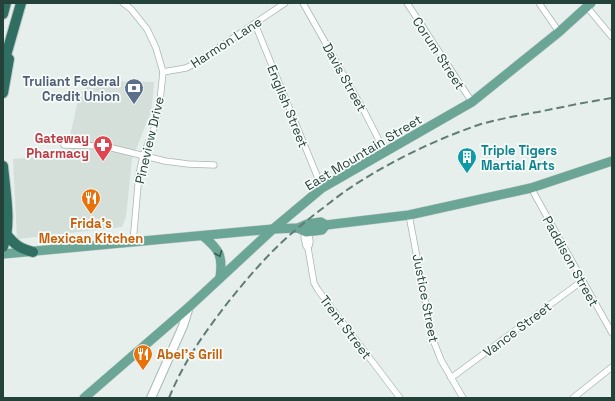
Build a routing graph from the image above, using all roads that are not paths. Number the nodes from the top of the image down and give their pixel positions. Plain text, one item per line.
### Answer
1 (6, 3) edge
2 (21, 3) edge
3 (123, 3) edge
4 (285, 3) edge
5 (303, 3) edge
6 (407, 3) edge
7 (539, 3) edge
8 (589, 5) edge
9 (3, 9) edge
10 (3, 14) edge
11 (255, 24) junction
12 (13, 32) junction
13 (559, 32) junction
14 (612, 37) edge
15 (3, 66) edge
16 (163, 72) junction
17 (3, 93) edge
18 (472, 102) junction
19 (64, 145) dead end
20 (385, 152) junction
21 (144, 156) junction
22 (612, 161) edge
23 (214, 165) dead end
24 (3, 166) edge
25 (322, 188) junction
26 (531, 188) junction
27 (409, 215) junction
28 (326, 225) junction
29 (298, 228) junction
30 (272, 229) junction
31 (306, 232) junction
32 (6, 234) junction
33 (203, 236) junction
34 (132, 242) junction
35 (3, 247) edge
36 (33, 252) junction
37 (3, 254) edge
38 (220, 278) junction
39 (582, 280) junction
40 (189, 307) junction
41 (612, 333) edge
42 (612, 367) edge
43 (451, 378) junction
44 (84, 398) edge
45 (151, 398) edge
46 (400, 398) edge
47 (463, 398) edge
48 (573, 398) edge

1 - 9 highway
1 - 10 highway
2 - 12 highway
3 - 16 street, Pineview Drive
4 - 11 street, Harmon Lane
5 - 20 street, Davis Street
6 - 18 street, Corum Street
7 - 13 street
8 - 13 main road, East Mountain Street
8 - 14 street
11 - 16 street, Harmon Lane
11 - 25 street, English Street
12 - 15 highway
12 - 17 highway
13 - 18 main road, East Mountain Street
16 - 21 street, Pineview Drive
18 - 20 main road, East Mountain Street
19 - 21 street
20 - 25 main road, East Mountain Street
21 - 23 street
21 - 34 street, Pineview Drive
22 - 26 main road
24 - 32 highway
25 - 30 main road, East Mountain Street
26 - 27 main road
26 - 39 street, Paddison Street
27 - 28 main road
27 - 43 street, Justice Street
28 - 29 main road
28 - 31 main road
29 - 30 main road
29 - 31 main road
30 - 33 main road
30 - 38 main road, East Mountain Street
31 - 46 street, Trent Street
32 - 35 highway
32 - 36 highway
33 - 34 main road
33 -> 38 main road
34 - 36 main road
36 - 37 main road
38 - 40 main road, East Mountain Street
39 - 41 street, Paddison Street
39 - 43 street, Vance Street
40 - 44 main road, East Mountain Street
40 - 45 street
42 - 48 street
43 - 47 street, Justice Street

